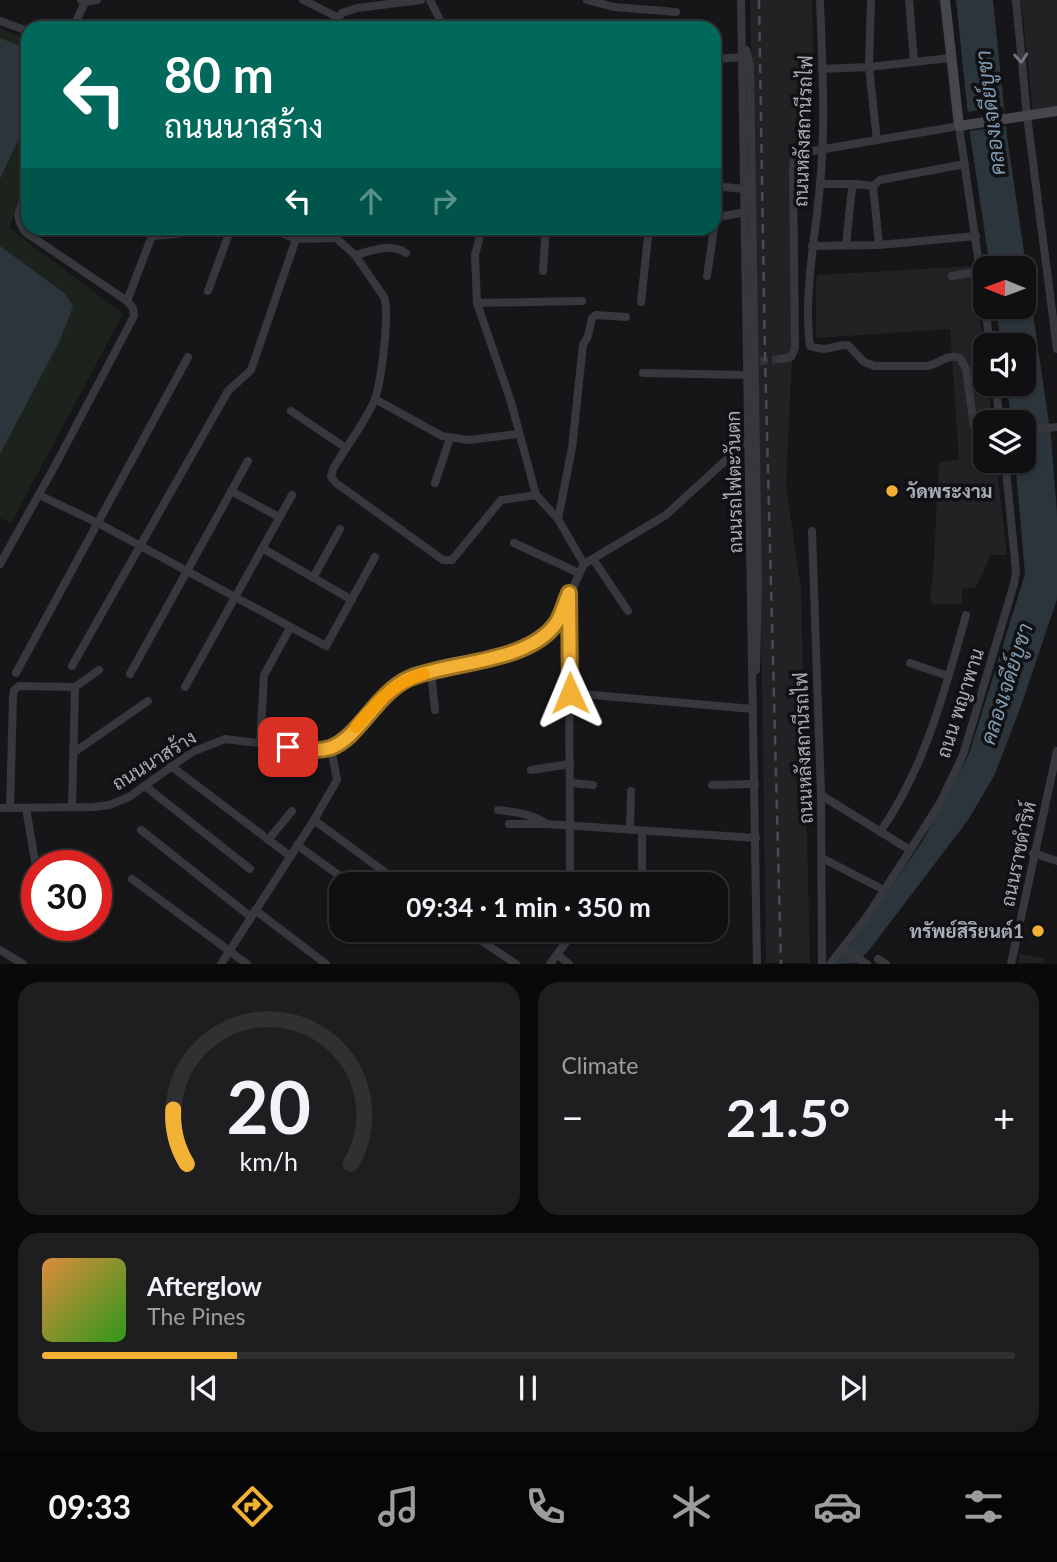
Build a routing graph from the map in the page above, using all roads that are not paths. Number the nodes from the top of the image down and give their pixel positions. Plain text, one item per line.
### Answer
1 (97, 0) edge
2 (305, 0) edge
3 (421, 0) edge
4 (430, 0) edge
5 (587, 0) edge
6 (741, 0) edge
7 (820, 0) edge
8 (871, 0) edge
9 (909, 0) edge
10 (945, 0) edge
11 (1016, 0) edge
12 (83, 1) edge
13 (676, 12) dead end
14 (337, 17) junction
15 (0, 21) edge
16 (76, 21) edge
17 (334, 21) edge
18 (440, 21) edge
19 (21, 29) edge
20 (743, 38) junction
21 (743, 57) junction
22 (950, 58) junction
23 (721, 59) edge
24 (914, 62) junction
25 (869, 67) junction
26 (822, 69) junction
27 (1057, 111) edge
28 (1027, 116) junction
29 (963, 126) junction
30 (877, 140) junction
31 (822, 150) junction
32 (965, 164) junction
33 (820, 184) junction
34 (856, 184) junction
35 (873, 186) junction
36 (721, 187) edge
37 (744, 189) junction
38 (21, 207) edge
39 (744, 212) junction
40 (721, 220) edge
41 (21, 226) edge
42 (29, 235) edge
43 (152, 235) edge
44 (228, 235) edge
45 (287, 235) edge
46 (334, 235) edge
47 (480, 235) edge
48 (545, 235) edge
49 (648, 235) edge
50 (712, 235) edge
51 (976, 236) junction
52 (336, 238) junction
53 (296, 239) junction
54 (879, 245) junction
55 (812, 246) junction
56 (846, 246) junction
57 (406, 253) dead end
58 (355, 255) junction
59 (979, 256) edge
60 (543, 271) dead end
61 (973, 272) edge
62 (706, 276) dead end
63 (952, 276) dead end
64 (208, 292) dead end
65 (1053, 293) edge
66 (127, 301) junction
67 (582, 301) dead end
68 (641, 302) dead end
69 (477, 303) junction
70 (625, 317) dead end
71 (1057, 349) edge
72 (188, 357) dead end
73 (781, 359) dead end
74 (643, 373) dead end
75 (748, 375) junction
76 (375, 399) junction
77 (291, 411) dead end
78 (973, 420) edge
79 (1056, 427) edge
80 (1036, 429) edge
81 (518, 434) junction
82 (450, 438) junction
83 (749, 439) junction
84 (346, 447) junction
85 (248, 461) dead end
86 (1005, 473) edge
87 (435, 483) dead end
88 (231, 491) junction
89 (39, 495) junction
90 (292, 495) dead end
91 (536, 495) junction
92 (279, 517) junction
93 (558, 520) junction
94 (98, 523) junction
95 (340, 529) dead end
96 (812, 531) dead end
97 (514, 543) dead end
98 (138, 547) junction
99 (262, 548) junction
100 (375, 557) dead end
101 (593, 559) junction
102 (0, 564) edge
103 (584, 564) junction
104 (187, 571) junction
105 (579, 573) junction
106 (313, 578) junction
107 (569, 593) junction
108 (234, 597) junction
109 (352, 600) junction
110 (628, 611) dead end
111 (966, 615) dead end
112 (290, 628) junction
113 (910, 663) dead end
114 (72, 666) dead end
115 (99, 670) dead end
116 (430, 672) junction
117 (16, 673) dead end
118 (131, 674) dead end
119 (948, 676) junction
120 (75, 687) junction
121 (185, 687) dead end
122 (570, 693) junction
123 (753, 694) junction
124 (148, 701) dead end
125 (753, 709) junction
126 (435, 710) dead end
127 (260, 743) junction
128 (331, 748) junction
129 (1057, 751) edge
130 (73, 752) junction
131 (570, 764) junction
132 (171, 766) junction
133 (531, 770) dead end
134 (570, 783) junction
135 (755, 784) junction
136 (593, 785) dead end
137 (712, 785) dead end
138 (145, 786) junction
139 (631, 791) dead end
140 (1047, 792) junction
141 (821, 795) junction
142 (1057, 795) edge
143 (72, 807) junction
144 (0, 808) edge
145 (10, 808) junction
146 (26, 808) junction
147 (498, 810) dead end
148 (292, 811) dead end
149 (314, 820) junction
150 (509, 824) dead end
151 (547, 824) junction
152 (571, 827) junction
153 (141, 830) dead end
154 (630, 830) junction
155 (642, 831) junction
156 (880, 832) junction
157 (756, 838) junction
158 (268, 840) junction
159 (297, 845) junction
160 (33, 850) edge
161 (910, 850) junction
162 (1033, 853) junction
163 (290, 856) junction
164 (822, 858) junction
165 (1057, 861) edge
166 (250, 869) dead end
167 (334, 872) edge
168 (385, 872) edge
169 (569, 872) edge
170 (642, 872) edge
171 (132, 879) dead end
172 (884, 890) junction
173 (253, 914) junction
174 (483, 942) edge
175 (565, 942) edge
176 (0, 950) edge
177 (229, 950) junction
178 (845, 951) junction
179 (557, 954) junction
180 (23, 964) edge
181 (221, 964) edge
182 (247, 964) edge
183 (326, 964) edge
184 (516, 964) edge
185 (550, 964) edge
186 (569, 964) edge
187 (757, 964) edge
188 (822, 964) edge
189 (830, 964) edge
190 (867, 964) edge
191 (1011, 964) edge

1 - 12 street
2 - 14 street
3 - 14 street
4 - 18 street
5 - 13 street
6 - 20 street, ถนนรถไฟตะวันตก
7 - 26 street, ถนนหลังสถานีรถไฟ
8 - 25 street
9 - 24 street
10 - 22 main road
11 -> 28 street
12 - 16 street
14 - 17 street
15 - 19 street
20 - 21 street, ถนนรถไฟตะวันตก
20 - 123 street
21 - 23 street
21 - 37 street, ถนนรถไฟตะวันตก
22 - 24 street
22 - 29 main road
24 - 25 street
25 - 26 street
25 - 30 street
26 - 31 street, ถนนหลังสถานีรถไฟ
27 - 28 main road
28 - 29 main road
28 - 65 street
29 - 30 street
29 - 32 street
30 - 31 street
31 - 33 street, ถนนหลังสถานีรถไฟ
31 - 73 street
32 - 35 street
32 - 51 street
33 - 34 street
33 - 55 street, ถนนหลังสถานีรถไฟ
34 - 35 street
34 - 56 street
35 - 54 street
36 - 37 street
37 - 39 street, ถนนรถไฟตะวันตก
38 - 41 street
39 - 40 street
39 - 75 street, ถนนรถไฟตะวันตก
42 - 66 street
43 - 66 street
44 - 64 street
45 - 53 street
46 - 52 street
47 - 69 street
48 - 60 street
49 - 68 street
50 - 62 street
51 - 54 street
51 - 59 street
52 - 53 street
52 - 58 street
53 - 98 street
54 - 56 street
55 - 56 street
55 - 78 street, ถนนหลังสถานีรถไฟ
57 - 58 street
58 - 76 street
61 - 63 street
65 - 71 street
66 - 89 street
67 - 69 street
69 - 81 street
70 - 93 street
72 - 94 street
74 - 75 street
75 - 83 street, ถนนรถไฟตะวันตก
76 - 82 street
76 - 84 street
77 - 84 street
79 - 80 street
81 - 82 street
81 - 91 street
82 - 87 street
83 - 101 street
83 - 123 street, ถนนรถไฟตะวันตก
84 - 91 street
85 - 88 street
86 - 161 street, ถนน พญาพาน
88 - 92 street
88 - 104 street
89 - 94 street
89 - 102 street
90 - 92 street
91 - 93 street
92 - 99 street
93 - 103 street
94 - 98 street
94 - 117 street
95 - 106 street
96 - 141 street, ถนนหลังสถานีรถไฟ
97 - 105 street
98 - 104 street
98 - 114 street
99 - 106 street
99 - 108 street
100 - 109 street
101 - 103 street
101 - 110 street
103 - 105 street
104 - 108 street
104 - 118 street
105 - 107 street
106 - 109 street
107 - 116 street
107 - 122 street
108 - 112 street
108 - 121 street
109 - 112 street
111 - 119 street
112 - 127 street
113 - 119 street
115 - 120 street
116 - 126 street
116 - 128 street
119 - 156 street
120 - 130 street
120 - 145 street
122 - 125 street
122 - 131 street
123 - 125 street, ถนนรถไฟตะวันตก
124 - 130 street
125 - 135 street, ถนนรถไฟตะวันตก
127 - 128 street, ถนนนาสร้าง
127 - 132 street, ถนนนาสร้าง
128 - 149 street
129 - 140 street, ถนนราชดำริห์
130 - 143 street
131 - 133 street
131 - 134 street
132 - 138 street, ถนนนาสร้าง
132 - 158 street
134 - 136 street
134 - 152 street
135 - 137 street
135 - 157 street, ถนนรถไฟตะวันตก
138 - 143 street, ถนนนาสร้าง
138 - 166 street
139 - 154 street
140 - 142 street
140 - 162 street, ถนนราชดำริห์
141 - 156 street
141 - 164 street, ถนนหลังสถานีรถไฟ
143 - 146 street, ถนนนาสร้าง
144 - 145 street, ถนนนาสร้าง
145 - 146 street, ถนนนาสร้าง
146 - 160 street
147 - 151 street
148 - 158 street
149 - 159 street
149 - 168 street
150 - 151 street
151 - 152 street
152 - 154 street
152 - 169 street
153 - 173 street
154 - 155 street
155 - 157 street
155 - 170 street
156 - 161 street
157 - 187 street, ถนนรถไฟตะวันตก
158 - 163 street
159 - 163 street
159 - 167 street
161 - 172 street, ถนน พญาพาน
162 - 165 street
162 - 191 street, ถนนราชดำริห์
163 - 173 street
164 - 172 street
164 - 188 street, ถนนหลังสถานีรถไฟ
171 - 177 street
172 - 178 street, ถนน พญาพาน
173 - 177 street
173 - 183 street
174 - 184 street
175 - 179 street
176 - 180 street
177 - 181 street
177 - 182 street
178 - 189 street, ถนน พญาพาน
178 - 190 street
179 - 185 street
179 - 186 street

